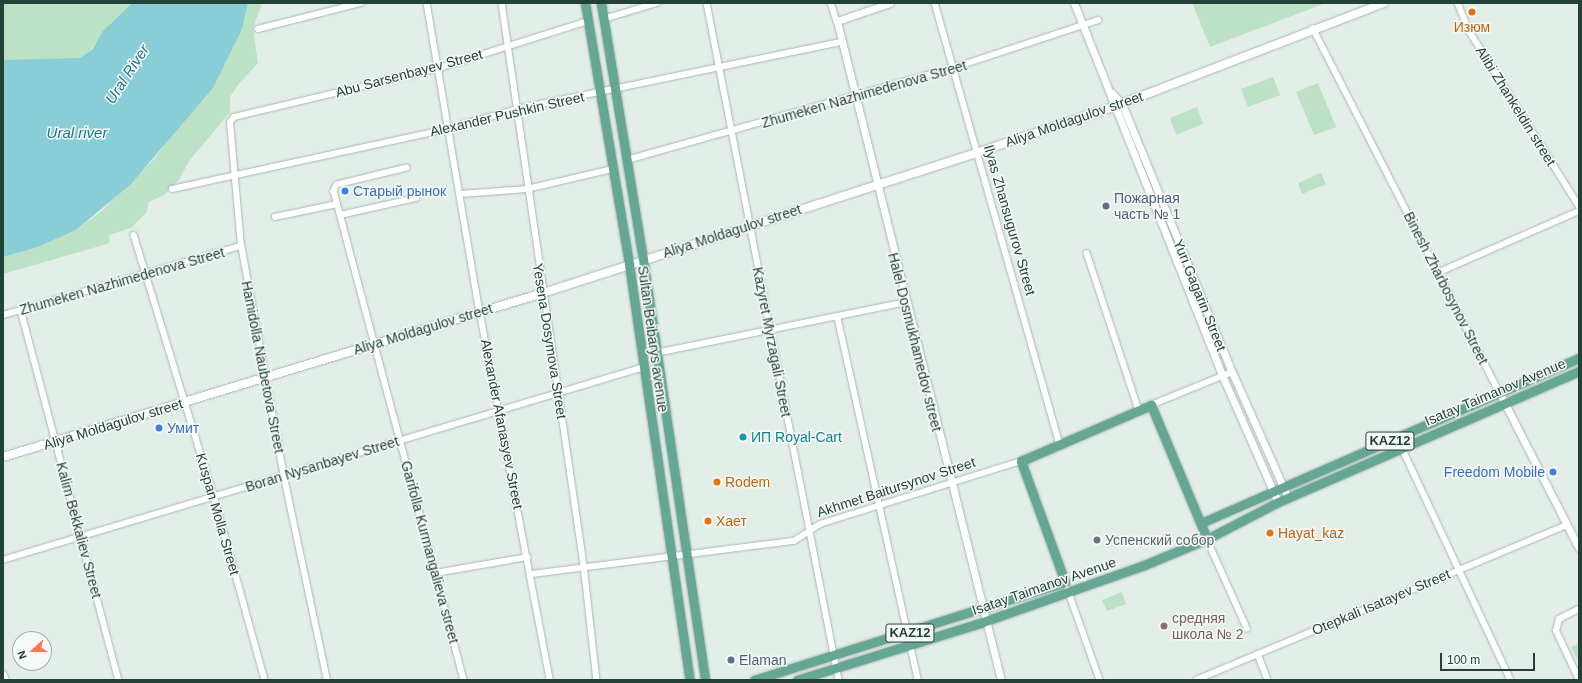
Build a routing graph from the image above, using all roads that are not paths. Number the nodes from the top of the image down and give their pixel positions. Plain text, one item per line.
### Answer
1 (361, 3) edge
2 (427, 3) edge
3 (502, 3) edge
4 (585, 3) edge
5 (601, 3) edge
6 (657, 3) edge
7 (707, 3) edge
8 (831, 3) edge
9 (890, 3) edge
10 (935, 3) edge
11 (1074, 3) edge
12 (1384, 3) edge
13 (1458, 3) edge
14 (604, 19) junction
15 (1098, 20) dead end
16 (588, 21) junction
17 (836, 21) junction
18 (1082, 24) junction
19 (1313, 28) junction
20 (258, 29) dead end
21 (841, 42) junction
22 (506, 46) junction
23 (439, 68) junction
24 (719, 68) junction
25 (954, 68) junction
26 (616, 91) junction
27 (599, 93) junction
28 (1112, 93) junction
29 (855, 96) junction
30 (1122, 104) junction
31 (1114, 107) junction
32 (517, 109) junction
33 (230, 122) joint
34 (448, 129) junction
35 (731, 132) junction
36 (976, 153) junction
37 (627, 160) junction
38 (408, 168) dead end
39 (613, 169) junction
40 (233, 175) junction
41 (876, 185) junction
42 (172, 189) dead end
43 (527, 189) junction
44 (461, 194) junction
45 (416, 198) dead end
46 (337, 204) junction
47 (1579, 206) edge
48 (1579, 211) edge
49 (340, 215) junction
50 (276, 217) dead end
51 (750, 226) junction
52 (134, 235) dead end
53 (241, 246) junction
54 (1087, 253) dead end
55 (643, 259) junction
56 (629, 264) junction
57 (1437, 273) junction
58 (144, 274) junction
59 (543, 293) junction
60 (906, 302) junction
61 (21, 310) junction
62 (480, 312) junction
63 (3, 315) edge
64 (838, 318) junction
65 (769, 331) junction
66 (374, 344) junction
67 (656, 353) junction
68 (1579, 358) edge
69 (641, 368) junction
70 (1579, 371) edge
71 (1232, 372) junction
72 (1222, 375) junction
73 (265, 377) junction
74 (1499, 392) junction
75 (558, 393) junction
76 (184, 402) junction
77 (1505, 402) junction
78 (1151, 405) junction
79 (1139, 410) junction
80 (498, 411) junction
81 (1397, 438) junction
82 (56, 441) junction
83 (400, 441) junction
84 (1060, 444) junction
85 (1402, 448) junction
86 (3, 457) edge
87 (671, 457) junction
88 (656, 460) junction
89 (1021, 461) junction
90 (284, 476) junction
91 (951, 484) junction
92 (1283, 488) junction
93 (1274, 492) junction
94 (214, 496) junction
95 (1288, 498) junction
96 (1278, 502) junction
97 (878, 507) junction
98 (1201, 522) junction
99 (1567, 525) junction
100 (809, 533) junction
101 (81, 537) junction
102 (1207, 539) junction
103 (1579, 548) edge
104 (685, 553) junction
105 (671, 555) junction
106 (528, 557) junction
107 (3, 560) edge
108 (584, 565) junction
109 (1460, 568) junction
110 (435, 572) junction
111 (532, 574) junction
112 (1065, 582) junction
113 (1069, 592) junction
114 (1579, 609) edge
115 (982, 610) junction
116 (985, 622) junction
117 (1247, 628) dead end
118 (907, 635) junction
119 (909, 646) junction
120 (1258, 654) junction
121 (833, 658) junction
122 (836, 668) junction
123 (3, 674) edge
124 (774, 677) edge
125 (5, 680) edge
126 (119, 680) edge
127 (265, 680) edge
128 (327, 680) edge
129 (464, 680) edge
130 (550, 680) edge
131 (597, 680) edge
132 (690, 680) edge
133 (705, 680) edge
134 (754, 680) edge
135 (797, 680) edge
136 (839, 680) edge
137 (918, 680) edge
138 (1001, 680) edge
139 (1100, 680) edge
140 (1196, 680) edge
141 (1268, 680) edge
142 (1511, 680) edge
143 (1579, 680) edge

1 - 20 street
2 - 23 street, Alexander Afanasyev Street
3 - 22 street, Yesena Dosymova Street
4 - 16 main road, Sultan Beibarys avenue
5 - 14 main road, Sultan Beibarys avenue
6 - 14 street
7 - 24 street, Kazyret Myrzagali Street
8 - 17 street, Halel Dosmukhamedov street
9 - 17 street
10 - 25 street, Ilyas Zhansugurov Street
11 - 18 street, Yuri Gagarin Street
12 - 19 main road, Aliya Moldagulov street
13 - 47 street, Alibi Zhankeldin street
14 - 26 main road, Sultan Beibarys avenue
15 - 18 street, Zhumeken Nazhimedenova Street
16 - 22 street, Abu Sarsenbayev Street
16 - 27 main road, Sultan Beibarys avenue
17 - 21 street, Halel Dosmukhamedov street
18 - 25 street, Zhumeken Nazhimedenova Street
18 - 28 street, Yuri Gagarin Street
19 - 30 main road, Aliya Moldagulov street
19 - 57 street, Binesh Zharbosynov Street
21 - 24 street, Alexander Pushkin Street
21 - 29 street, Halel Dosmukhamedov street
22 - 23 street, Abu Sarsenbayev Street
22 - 32 street, Yesena Dosymova Street
23 - 33 street, Abu Sarsenbayev Street
23 - 34 street, Alexander Afanasyev Street
24 - 26 street, Alexander Pushkin Street
24 - 35 street, Kazyret Myrzagali Street
25 - 29 street, Zhumeken Nazhimedenova Street
25 - 36 street, Ilyas Zhansugurov Street
26 - 27 street, Alexander Pushkin Street
26 - 37 main road, Sultan Beibarys avenue
27 - 32 street, Alexander Pushkin Street
27 - 39 main road, Sultan Beibarys avenue
28 - 30 street, Yuri Gagarin Street
28 - 31 street, Yuri Gagarin Street
29 - 35 street, Zhumeken Nazhimedenova Street
29 - 41 street, Halel Dosmukhamedov street
30 - 31 main road, Aliya Moldagulov street
30 - 71 street, Yuri Gagarin Street
31 - 36 main road, Aliya Moldagulov street
31 - 72 street, Yuri Gagarin Street
32 - 34 street, Alexander Pushkin Street
32 - 43 street, Yesena Dosymova Street
33 - 40 street, Hamidolla Naubetova Street
34 - 40 street, Alexander Pushkin Street
34 - 44 street, Alexander Afanasyev Street
35 - 37 street, Zhumeken Nazhimedenova Street
35 - 51 street, Kazyret Myrzagali Street
36 - 41 main road, Aliya Moldagulov street
36 - 84 street, Ilyas Zhansugurov Street
37 - 55 main road, Sultan Beibarys avenue
38 - 46 street, Garifolla Kurmangalieva street
39 - 43 street
39 - 56 main road, Sultan Beibarys avenue
40 - 42 street, Alexander Pushkin Street
40 - 53 street, Hamidolla Naubetova Street
41 - 51 main road, Aliya Moldagulov street
41 - 60 street, Halel Dosmukhamedov street
43 - 44 street
43 - 59 street, Yesena Dosymova Street
44 - 62 street, Alexander Afanasyev Street
45 - 49 street
46 - 49 street, Garifolla Kurmangalieva street
46 - 50 street
48 - 57 street
49 - 66 street, Garifolla Kurmangalieva street
51 - 55 main road, Aliya Moldagulov street
51 - 65 street, Kazyret Myrzagali Street
52 - 58 street, Kuspan Molla Street
53 - 58 street, Zhumeken Nazhimedenova Street
53 - 73 street, Hamidolla Naubetova Street
54 - 79 street
55 - 56 main road, Aliya Moldagulov street
55 - 67 main road, Sultan Beibarys avenue
56 - 59 main road, Aliya Moldagulov street
56 - 69 main road, Sultan Beibarys avenue
57 - 74 street, Binesh Zharbosynov Street
58 - 61 street, Zhumeken Nazhimedenova Street
58 - 76 street, Kuspan Molla Street
59 - 62 main road, Aliya Moldagulov street
59 - 75 street, Yesena Dosymova Street
60 - 64 street
60 - 91 street, Halel Dosmukhamedov street
61 - 63 street, Zhumeken Nazhimedenova Street
61 - 82 street, Kalim Bekkaliev Street
62 - 66 main road, Aliya Moldagulov street
62 - 80 street, Alexander Afanasyev Street
64 - 65 street
64 - 97 street
65 - 67 street
65 - 100 street, Kazyret Myrzagali Street
66 - 73 main road, Aliya Moldagulov street
66 - 83 street, Garifolla Kurmangalieva street
67 - 87 main road, Sultan Beibarys avenue
68 - 74 main road, Isatay Taimanov Avenue / KAZ12
69 - 75 street, Boran Nysanbayev Street
69 - 88 main road, Sultan Beibarys avenue
70 - 77 main road, Isatay Taimanov Avenue / KAZ12
71 - 72 street, Akhmet Baitursynov Street
71 - 92 street, Yuri Gagarin Street
72 - 78 street, Akhmet Baitursynov Street
72 - 93 street, Yuri Gagarin Street
73 - 76 main road, Aliya Moldagulov street
73 - 90 street, Hamidolla Naubetova Street
74 - 77 street, Binesh Zharbosynov Street
74 - 81 main road, Isatay Taimanov Avenue / KAZ12
75 - 80 street, Boran Nysanbayev Street
75 - 108 street, Yesena Dosymova Street
76 - 82 main road, Aliya Moldagulov street
76 - 94 street, Kuspan Molla Street
77 - 85 main road, Isatay Taimanov Avenue / KAZ12
77 - 99 street, Binesh Zharbosynov Street
78 - 79 main road, Akhmet Baitursynov Street
78 - 98 main road
79 - 84 main road, Akhmet Baitursynov Street
80 - 83 street, Boran Nysanbayev Street
80 - 106 street, Alexander Afanasyev Street
81 - 85 street
81 - 92 main road, Isatay Taimanov Avenue / KAZ12
82 - 86 main road, Aliya Moldagulov street
82 - 101 street, Kalim Bekkaliev Street
83 - 90 street, Boran Nysanbayev Street
83 - 110 street, Garifolla Kurmangalieva street
84 - 89 main road, Akhmet Baitursynov Street
85 - 95 main road, Isatay Taimanov Avenue / KAZ12
85 - 109 street
87 - 88 main road
87 - 104 main road, Sultan Beibarys avenue
88 - 105 main road, Sultan Beibarys avenue
89 - 91 street, Akhmet Baitursynov Street
89 - 112 main road
90 - 94 street, Boran Nysanbayev Street
90 - 128 street, Hamidolla Naubetova Street
91 - 97 street, Akhmet Baitursynov Street
91 - 115 street, Halel Dosmukhamedov street
92 - 93 main road, Isatay Taimanov Avenue / KAZ12
92 - 95 street, Yuri Gagarin Street
93 - 96 street, Yuri Gagarin Street
93 - 98 main road, Isatay Taimanov Avenue / KAZ12
94 - 101 street, Boran Nysanbayev Street
94 - 127 street, Kuspan Molla Street
95 - 96 main road, Isatay Taimanov Avenue / KAZ12
96 - 102 main road, Isatay Taimanov Avenue / KAZ12
97 - 100 street, Akhmet Baitursynov Street
97 - 118 street
98 - 102 main road
99 - 103 street, Binesh Zharbosynov Street
99 - 109 street, Otepkali Isatayev Street
100 - 104 street, Akhmet Baitursynov Street
100 - 121 street, Kazyret Myrzagali Street
101 - 107 street, Boran Nysanbayev Street
101 - 126 street, Kalim Bekkaliev Street
102 - 113 main road, Isatay Taimanov Avenue / KAZ12
102 - 117 street
104 - 105 street, Akhmet Baitursynov Street
104 - 133 main road, Sultan Beibarys avenue
105 - 108 street, Akhmet Baitursynov Street
105 - 132 main road, Sultan Beibarys avenue
106 - 110 street
106 - 111 street, Alexander Afanasyev Street
108 - 111 street, Akhmet Baitursynov Street
108 - 131 street, Yesena Dosymova Street
109 - 120 street, Otepkali Isatayev Street
109 - 142 street
110 - 129 street, Garifolla Kurmangalieva street
111 - 130 street, Alexander Afanasyev Street
112 - 113 street
112 - 115 main road, Isatay Taimanov Avenue / KAZ12
113 - 116 main road, Isatay Taimanov Avenue / KAZ12
113 - 139 street
114 - 143 street
115 - 116 street, Halel Dosmukhamedov street
115 - 118 main road, Isatay Taimanov Avenue / KAZ12
116 - 119 main road, Isatay Taimanov Avenue / KAZ12
116 - 138 street, Halel Dosmukhamedov street
118 - 119 street
118 - 121 main road, Isatay Taimanov Avenue / KAZ12
119 - 122 main road, Isatay Taimanov Avenue / KAZ12
119 - 137 street
120 - 140 street, Otepkali Isatayev Street
120 - 141 street
121 - 122 street, Kazyret Myrzagali Street
121 - 124 main road, Isatay Taimanov Avenue / KAZ12
122 - 135 main road, Isatay Taimanov Avenue / KAZ12
122 - 136 street, Kazyret Myrzagali Street
123 - 125 street
124 - 134 main road, Isatay Taimanov Avenue / KAZ12

